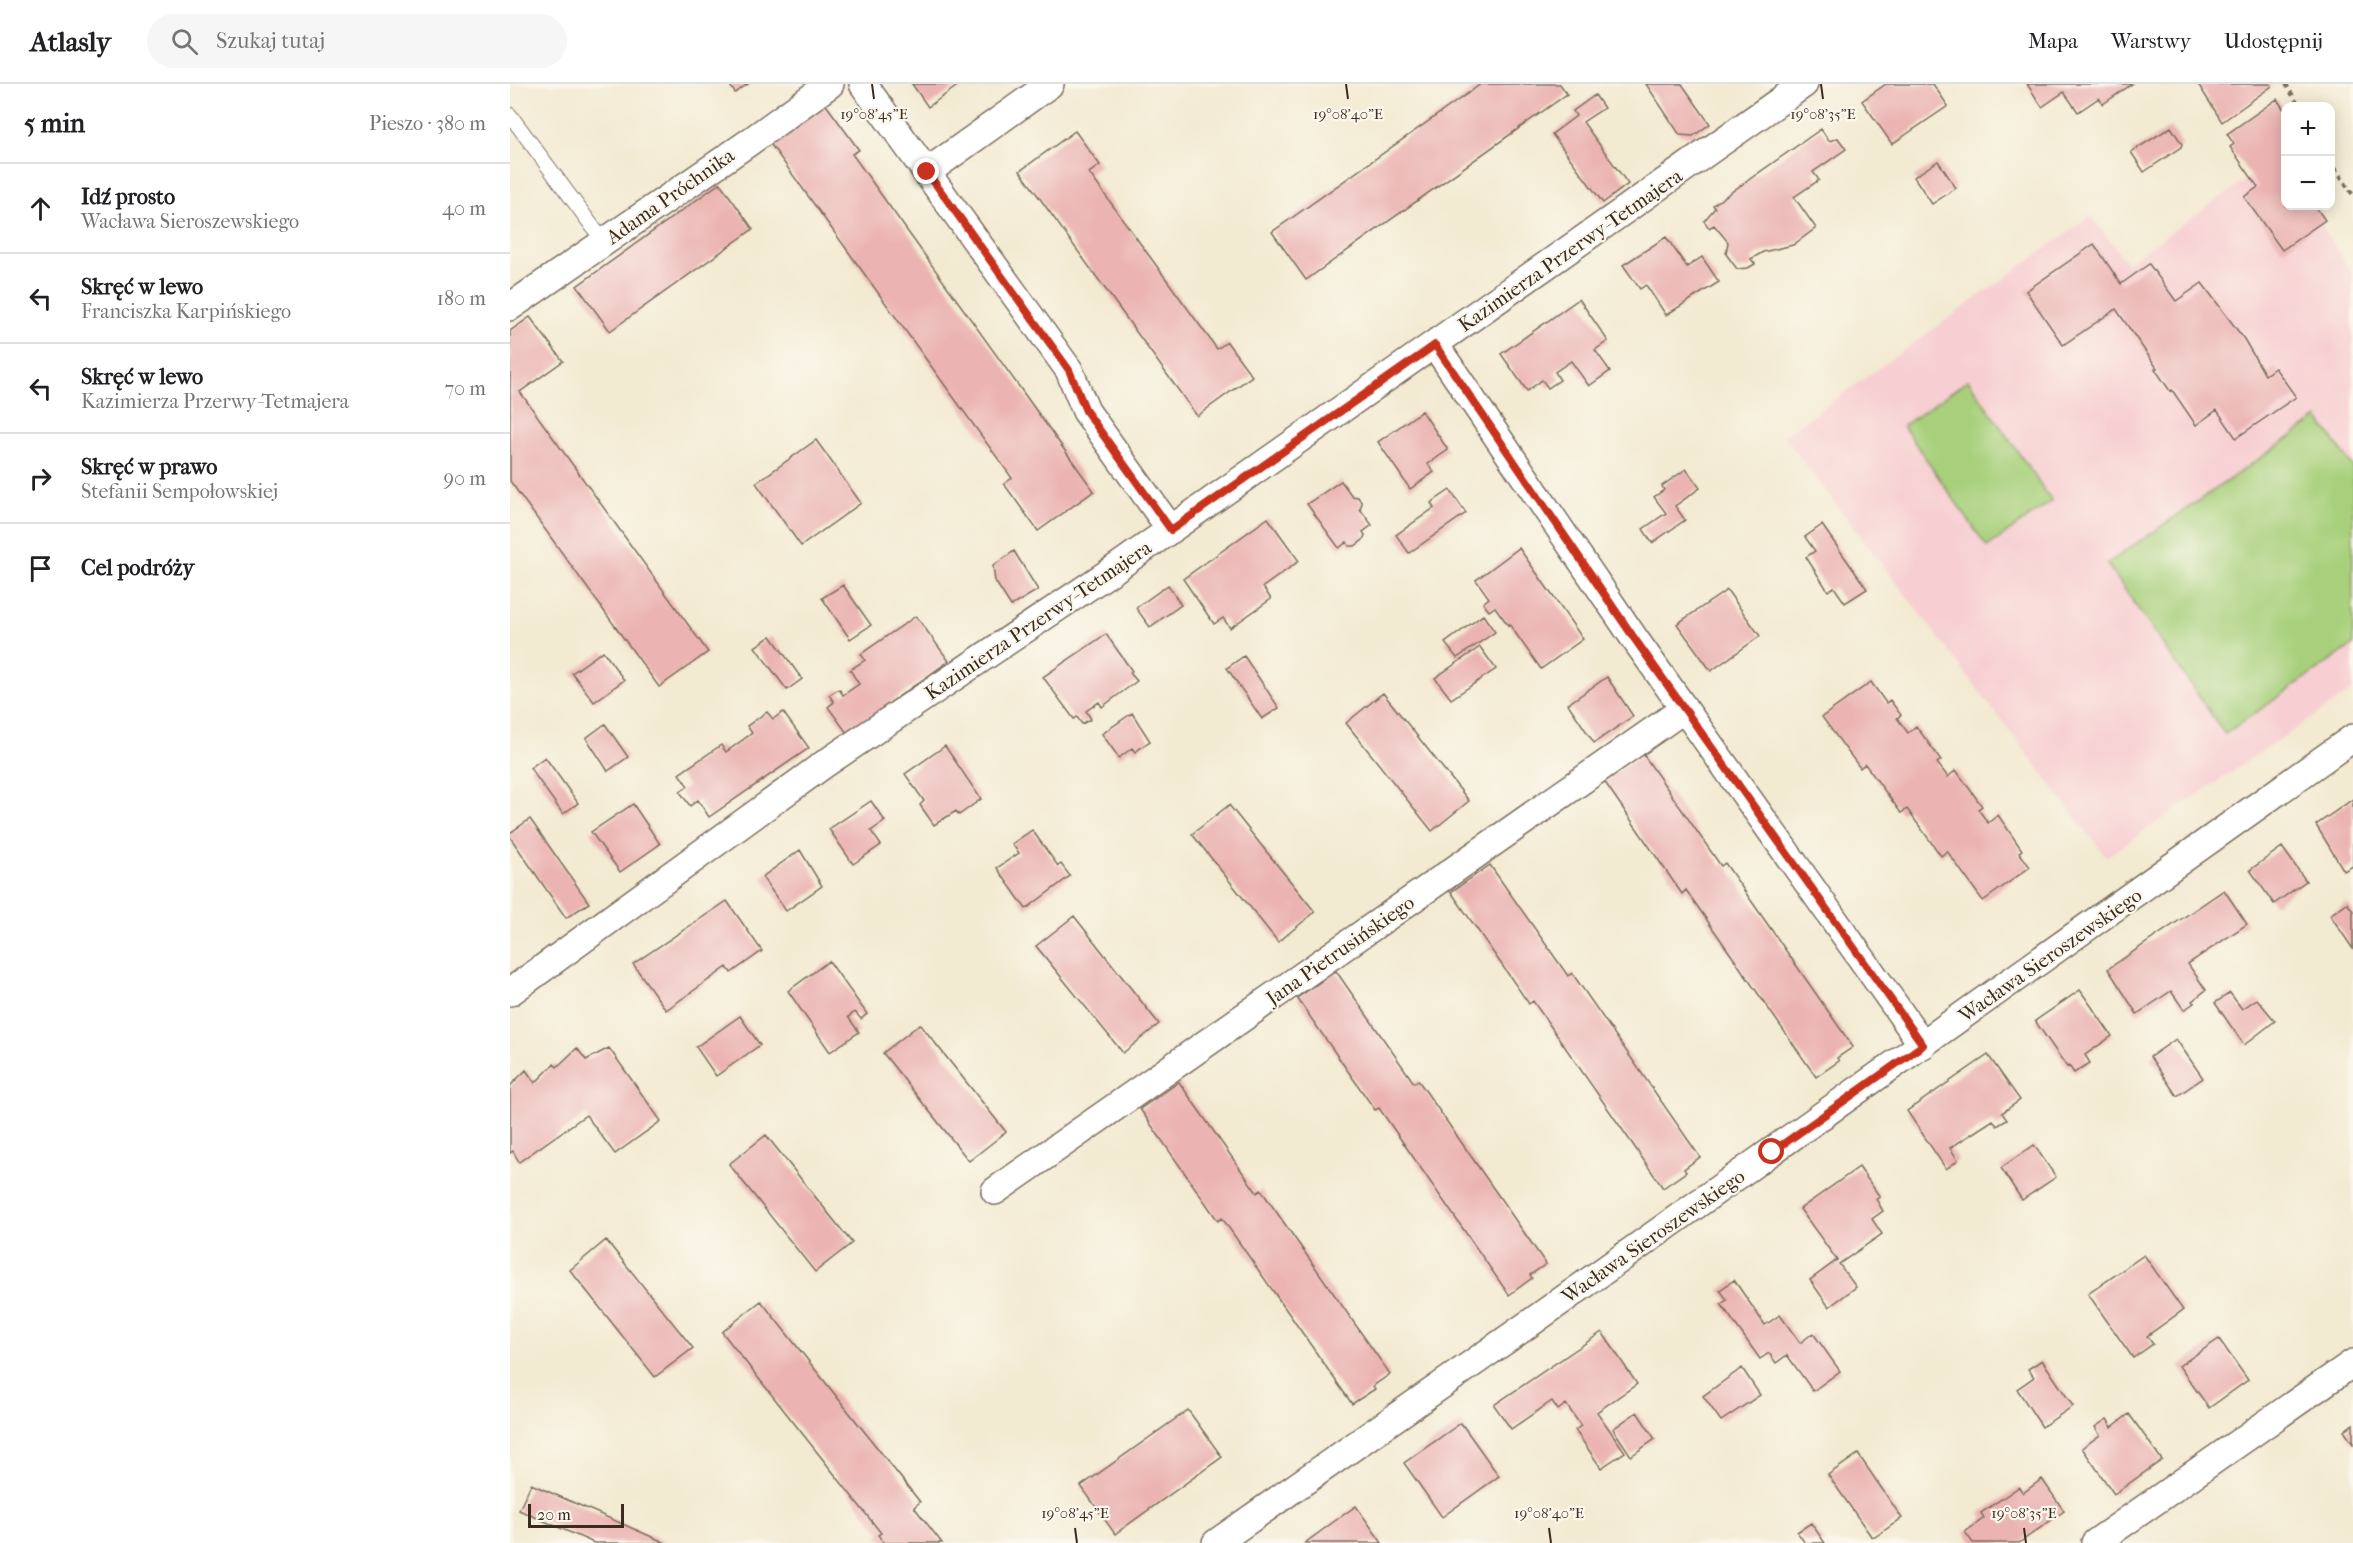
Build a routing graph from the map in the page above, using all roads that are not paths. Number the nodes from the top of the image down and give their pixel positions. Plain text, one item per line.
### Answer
1 (830, 84) edge
2 (863, 84) edge
3 (1050, 84) edge
4 (1804, 84) edge
5 (510, 115) edge
6 (927, 172) junction
7 (604, 242) junction
8 (510, 307) edge
9 (1435, 345) junction
10 (1171, 530) junction
11 (1684, 710) junction
12 (2353, 738) edge
13 (510, 992) edge
14 (1923, 1045) junction
15 (995, 1191) dead end
16 (2353, 1363) edge
17 (1216, 1543) edge
18 (2095, 1543) edge

1 - 7 street, Adama Próchnika
2 - 6 street
3 - 6 street
4 - 9 street, Kazimierza Przerwy-Tetmajera
5 - 7 lane
6 - 10 street
7 - 8 street, Adama Próchnika
9 - 10 street, Kazimierza Przerwy-Tetmajera
9 - 11 street
10 - 13 street, Kazimierza Przerwy-Tetmajera
11 - 14 street
11 - 15 street, Jana Pietrusińskiego
12 - 14 street, Wacława Sieroszewskiego
14 - 17 street, Wacława Sieroszewskiego
16 - 18 street

